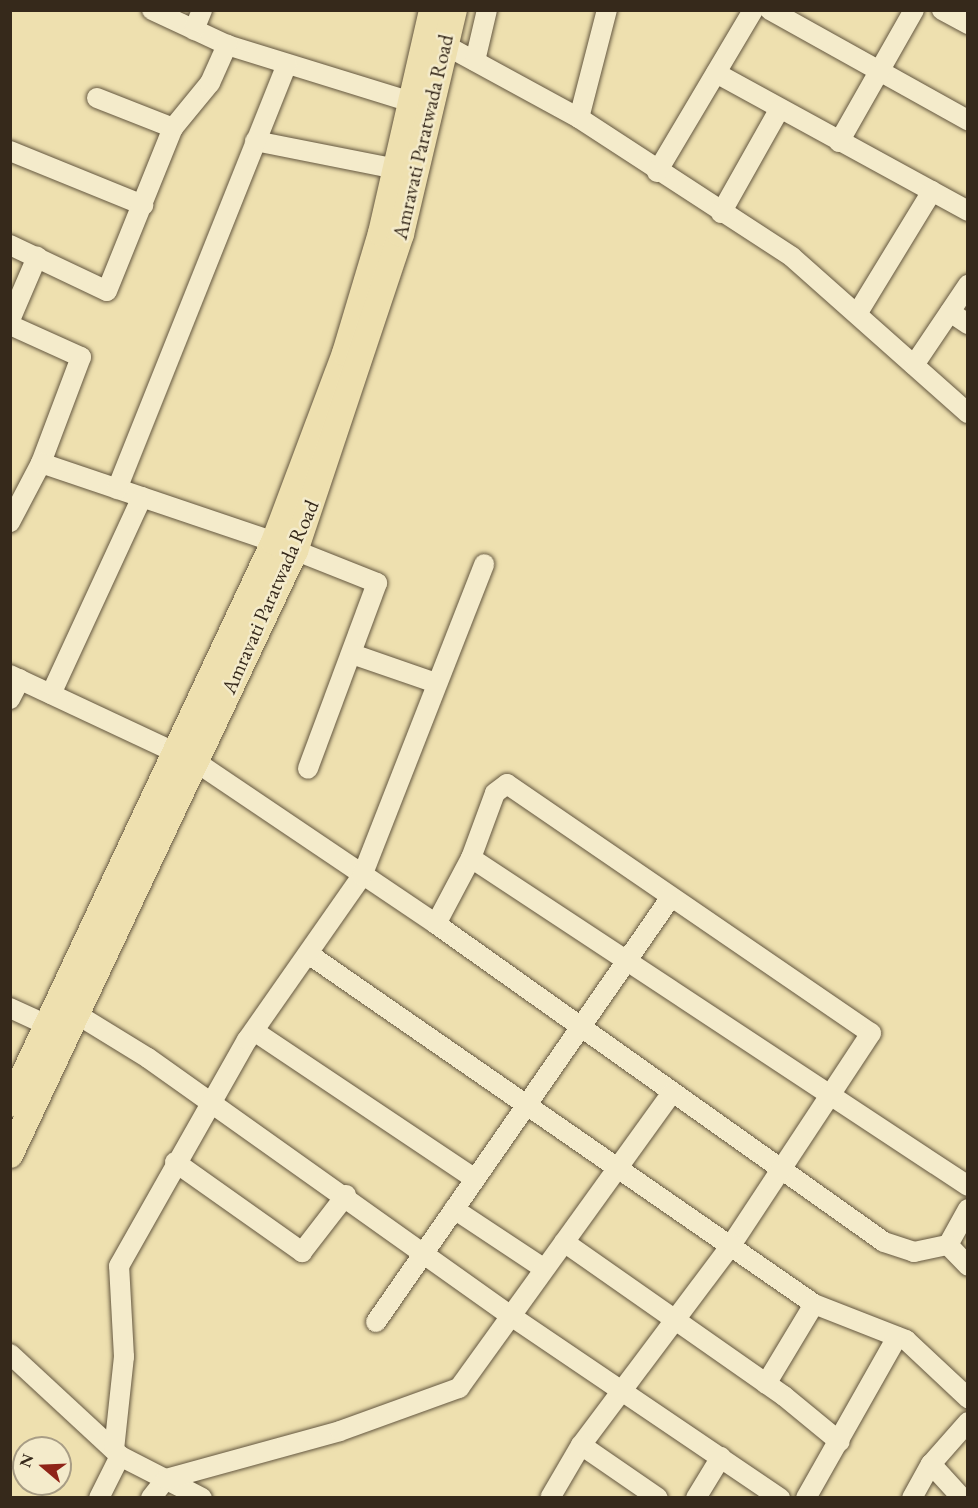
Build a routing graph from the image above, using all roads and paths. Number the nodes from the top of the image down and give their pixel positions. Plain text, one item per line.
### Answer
1 (152, 10) edge
2 (202, 10) edge
3 (432, 10) edge
4 (454, 10) edge
5 (487, 10) edge
6 (607, 10) edge
7 (753, 10) edge
8 (770, 10) edge
9 (914, 10) edge
10 (942, 10) edge
11 (968, 24) edge
12 (194, 30) junction
13 (227, 45) junction
14 (445, 45) junction
15 (475, 61) junction
16 (287, 65) junction
17 (881, 72) junction
18 (716, 73) junction
19 (97, 98) dead end
20 (422, 106) junction
21 (779, 110) junction
22 (579, 118) junction
23 (968, 120) edge
24 (173, 128) junction
25 (255, 141) junction
26 (839, 142) junction
27 (10, 151) edge
28 (396, 170) junction
29 (657, 172) junction
30 (932, 191) junction
31 (143, 205) junction
32 (968, 211) edge
33 (721, 213) junction
34 (10, 245) edge
35 (37, 257) junction
36 (968, 285) edge
37 (950, 312) junction
38 (857, 314) junction
39 (10, 320) edge
40 (968, 324) edge
41 (10, 325) edge
42 (914, 365) junction
43 (968, 413) edge
44 (41, 463) junction
45 (117, 489) junction
46 (142, 497) junction
47 (11, 518) edge
48 (285, 547) junction
49 (484, 564) dead end
50 (355, 655) junction
51 (15, 677) edge
52 (436, 684) junction
53 (51, 694) junction
54 (10, 699) edge
55 (187, 758) junction
56 (308, 769) dead end
57 (471, 858) junction
58 (362, 876) junction
59 (671, 897) junction
60 (436, 924) junction
61 (310, 955) junction
62 (626, 960) junction
63 (10, 1008) edge
64 (60, 1014) junction
65 (578, 1027) junction
66 (254, 1031) junction
67 (672, 1093) junction
68 (833, 1096) junction
69 (212, 1102) junction
70 (10, 1104) edge
71 (524, 1104) junction
72 (10, 1155) edge
73 (175, 1162) junction
74 (620, 1170) junction
75 (781, 1171) junction
76 (474, 1179) junction
77 (968, 1186) edge
78 (346, 1195) junction
79 (454, 1209) junction
80 (968, 1209) edge
81 (564, 1242) junction
82 (732, 1244) junction
83 (948, 1245) junction
84 (425, 1252) junction
85 (968, 1266) edge
86 (543, 1268) junction
87 (814, 1304) junction
88 (511, 1316) junction
89 (676, 1320) junction
90 (376, 1323) dead end
91 (897, 1337) junction
92 (10, 1354) edge
93 (766, 1384) junction
94 (625, 1389) junction
95 (968, 1398) edge
96 (968, 1422) edge
97 (840, 1442) junction
98 (581, 1445) junction
99 (117, 1453) junction
100 (721, 1457) junction
101 (931, 1464) junction
102 (166, 1479) junction
103 (99, 1497) edge
104 (151, 1497) edge
105 (202, 1497) edge
106 (550, 1497) edge
107 (658, 1497) edge
108 (696, 1497) edge
109 (780, 1497) edge
110 (806, 1497) edge
111 (912, 1497) edge
112 (962, 1497) edge

1 - 12 street
2 - 12 street
3 - 20 main road, Amravati Paratwada Road
4 - 14 main road, Amravati Paratwada Road
5 - 15 street
6 - 22 street
7 - 18 street
8 - 17 street
9 - 17 street
10 - 11 street
12 - 13 street
13 - 16 street
13 - 24 street
14 - 15 street
14 - 20 main road, Amravati Paratwada Road
15 - 22 street
16 - 20 street
16 - 25 street
17 - 23 street
17 - 26 street
18 - 21 street
18 - 29 street
19 - 24 street
20 - 28 main road, Amravati Paratwada Road
20 - 48 main road, Amravati Paratwada Road
21 - 26 street
21 - 33 street
22 - 29 street
24 - 31 street
25 - 28 street
25 - 45 street
26 - 30 street
27 - 31 street
28 - 48 main road, Amravati Paratwada Road
29 - 33 street
30 - 32 street
30 - 38 street
31 - 35 street
33 - 38 street
34 - 35 street
35 - 39 street
36 - 37 street
37 - 40 street
37 - 42 street
38 - 42 street
41 - 44 street
42 - 43 street
44 - 45 street
44 - 47 street
45 - 46 street
46 - 48 street
46 - 53 street
48 - 50 street
48 - 55 main road, Amravati Paratwada Road
49 - 52 street
50 - 52 street
50 - 56 street
51 - 53 street
51 - 54 street
52 - 58 street
53 - 55 street
55 - 58 street
55 - 64 main road, Amravati Paratwada Road
57 - 59 street
57 - 60 street
57 - 62 street
58 - 60 street
58 - 61 street
59 - 62 street
59 - 68 street
60 - 65 street
61 - 66 street
61 - 71 street
62 - 65 street
62 - 68 street
63 - 64 street
64 - 69 street
64 - 70 main road, Amravati Paratwada Road
64 - 72 main road, Amravati Paratwada Road
65 - 67 street
65 - 71 street
66 - 69 street
66 - 76 street
67 - 74 street
67 - 75 street
68 - 75 street
68 - 77 street
69 - 73 street
69 - 78 street
71 - 74 street
71 - 76 street
73 - 78 street
73 - 99 street
74 - 81 street
74 - 82 street
75 - 82 street
75 - 83 street
76 - 79 street
78 - 84 street
79 - 84 street
79 - 86 street
80 - 83 street
81 - 86 street
81 - 89 street
82 - 87 street
82 - 89 street
83 - 85 street
84 - 88 street
84 - 90 street
86 - 88 street
87 - 91 street
87 - 93 street
88 - 94 street
88 - 102 street
89 - 93 street
89 - 94 street
91 - 95 street
91 - 97 street
92 - 99 street
93 - 97 street
94 - 98 street
94 - 100 street
96 - 101 street
97 - 110 street
98 - 106 street
98 - 107 street
99 - 102 street
99 - 103 street
100 - 108 street
100 - 109 street
101 - 111 street
101 - 112 street
102 - 104 street
102 - 105 street

